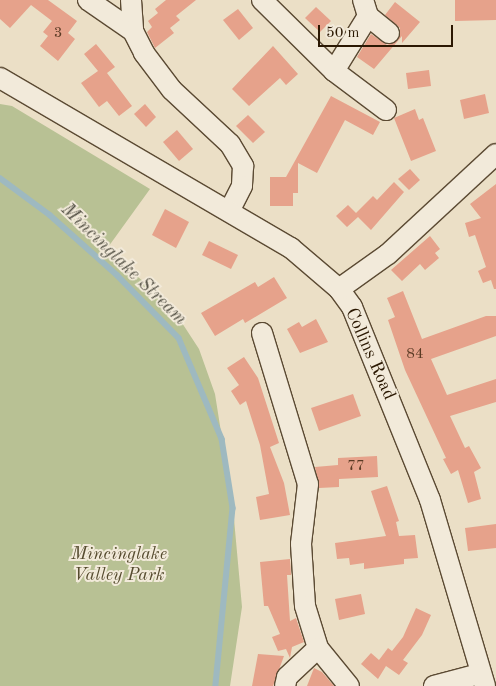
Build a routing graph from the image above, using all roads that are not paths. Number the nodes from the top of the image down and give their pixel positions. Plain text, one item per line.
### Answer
1 (88, 0) edge
2 (131, 0) edge
3 (262, 0) edge
4 (365, 8) edge
5 (133, 31) junction
6 (389, 33) dead end
7 (334, 71) junction
8 (0, 78) edge
9 (386, 110) dead end
10 (496, 154) edge
11 (229, 211) junction
12 (339, 289) junction
13 (262, 333) dead end
14 (318, 648) junction
15 (482, 680) edge
16 (285, 686) edge
17 (349, 686) edge
18 (434, 686) edge

1 - 5 street
2 - 5 street
3 - 7 street
4 - 6 street
4 - 7 street
5 - 11 street
7 - 9 street
8 - 11 street, Collins Road
10 - 12 street
11 - 12 street, Collins Road
12 - 15 street, Collins Road
13 - 14 street
14 - 16 street
14 - 17 street
15 - 18 street

